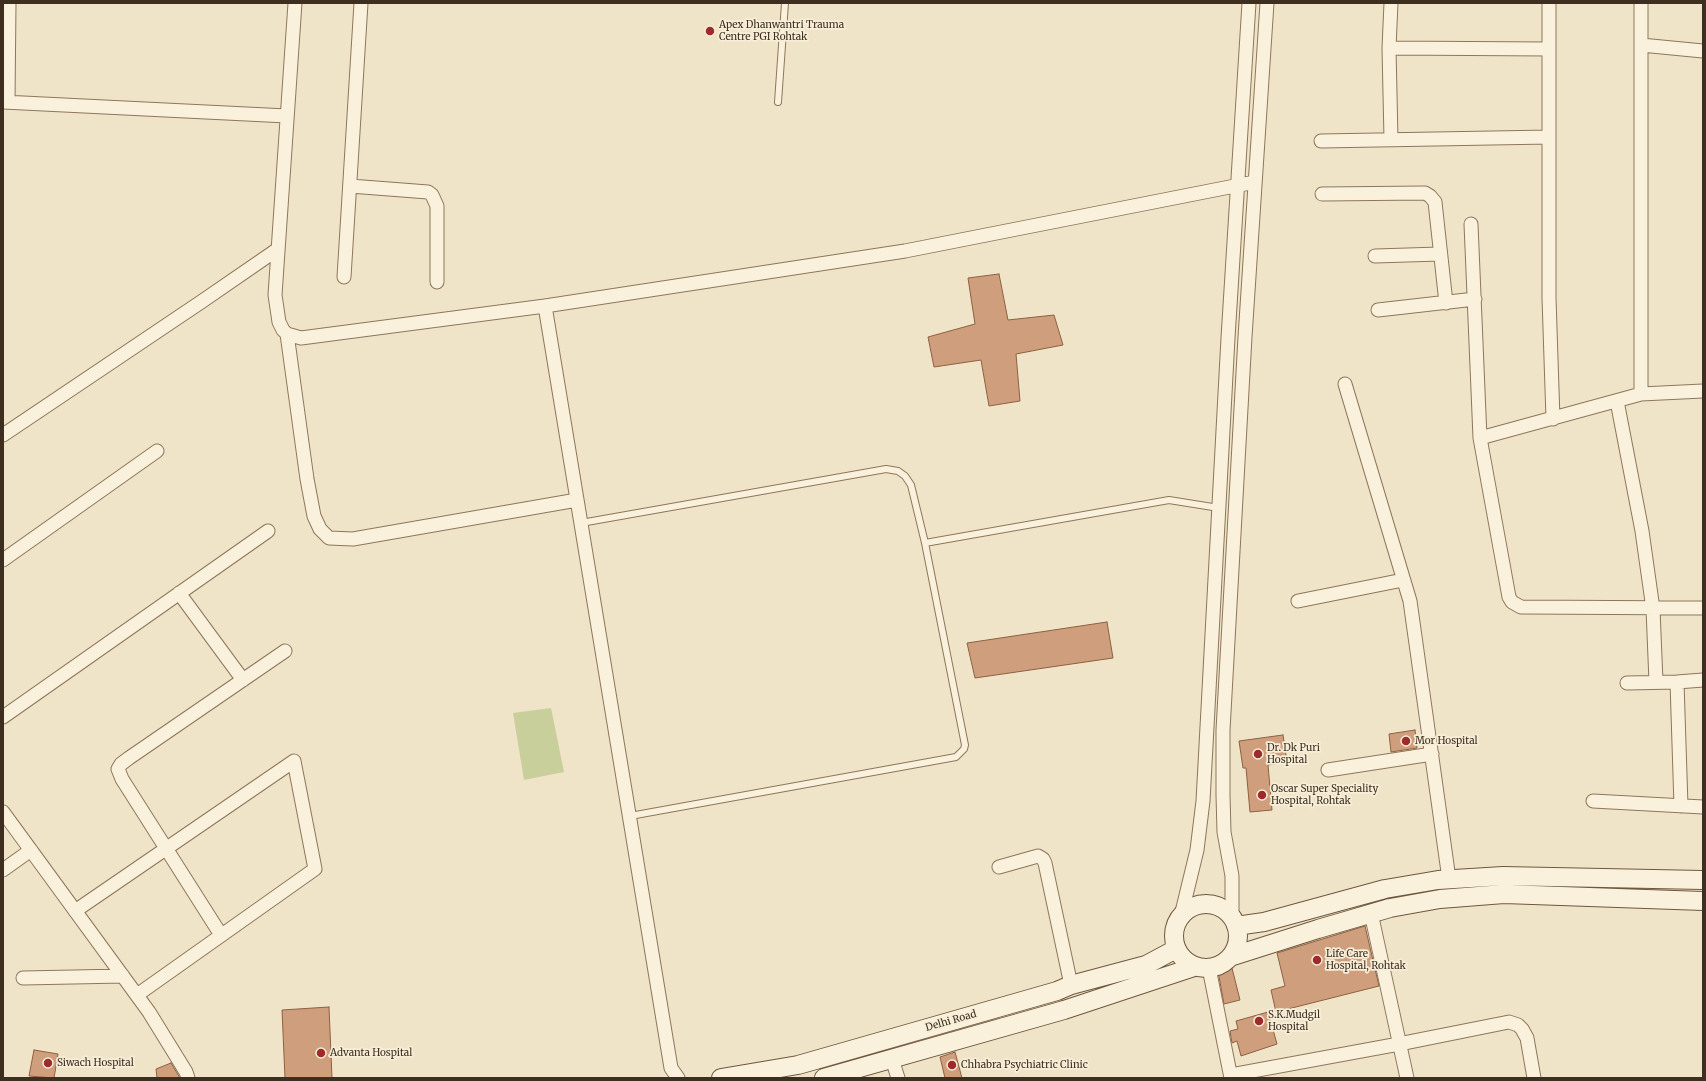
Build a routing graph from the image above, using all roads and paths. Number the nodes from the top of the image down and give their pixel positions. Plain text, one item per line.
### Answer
1 (9, 3) edge
2 (295, 3) edge
3 (361, 3) edge
4 (785, 3) edge
5 (1249, 3) edge
6 (1267, 3) edge
7 (1391, 3) edge
8 (1549, 3) edge
9 (1641, 3) edge
10 (1641, 45) junction
11 (1388, 48) junction
12 (1549, 49) junction
13 (1703, 50) edge
14 (5, 102) edge
15 (778, 102) dead end
16 (287, 116) junction
17 (1549, 137) junction
18 (1391, 139) junction
19 (1321, 141) dead end
20 (1255, 182) junction
21 (1238, 185) junction
22 (350, 186) junction
23 (1322, 194) dead end
24 (1471, 224) dead end
25 (278, 249) junction
26 (1440, 254) junction
27 (1375, 256) dead end
28 (344, 277) dead end
29 (437, 282) dead end
30 (1475, 299) junction
31 (1446, 303) junction
32 (545, 306) junction
33 (1378, 310) dead end
34 (287, 334) junction
35 (1245, 337) junction
36 (1228, 338) junction
37 (1344, 384) dead end
38 (1703, 391) edge
39 (1641, 394) junction
40 (1618, 401) junction
41 (1553, 420) junction
42 (3, 435) edge
43 (1480, 438) junction
44 (157, 451) dead end
45 (577, 500) junction
46 (1219, 508) junction
47 (581, 523) junction
48 (268, 531) dead end
49 (925, 543) junction
50 (3, 560) edge
51 (1403, 580) junction
52 (179, 593) junction
53 (1298, 601) dead end
54 (1703, 608) edge
55 (1653, 609) junction
56 (284, 651) dead end
57 (243, 680) junction
58 (1703, 680) edge
59 (1656, 682) junction
60 (1677, 682) junction
61 (1627, 683) dead end
62 (3, 717) edge
63 (1432, 754) junction
64 (1328, 770) dead end
65 (1593, 801) dead end
66 (1681, 806) junction
67 (1703, 807) edge
68 (3, 812) edge
69 (630, 816) junction
70 (167, 848) junction
71 (31, 850) junction
72 (999, 867) dead end
73 (3, 870) edge
74 (1450, 880) junction
75 (1703, 880) edge
76 (1703, 900) edge
77 (75, 911) junction
78 (1371, 913) junction
79 (1181, 916) junction
80 (1234, 922) junction
81 (222, 935) junction
82 (1176, 949) junction
83 (1230, 957) junction
84 (1201, 967) junction
85 (123, 976) junction
86 (23, 978) dead end
87 (1071, 985) junction
88 (137, 995) junction
89 (1399, 1044) junction
90 (892, 1059) junction
91 (672, 1075) edge
92 (1231, 1076) edge
93 (188, 1078) edge
94 (721, 1078) edge
95 (824, 1078) edge
96 (898, 1078) edge
97 (1406, 1078) edge
98 (1534, 1078) edge

1 - 14 street
2 - 16 street
3 - 22 street
4 - 15 lane
5 - 21 street
6 - 20 street
7 - 11 street
8 - 12 street
9 - 10 street
10 - 13 street
10 - 39 street
11 - 12 street
11 - 18 street
12 - 17 street
14 - 16 street
16 - 25 street
17 - 18 street
17 - 41 street
18 - 19 street
20 - 21 street
20 - 35 street
21 - 32 street
21 - 36 street
22 - 28 street
22 - 29 street
23 - 26 street
24 - 30 street
25 - 34 street
25 - 42 street
26 - 27 street
26 - 31 street
30 - 31 street
30 - 43 street
31 - 33 street
32 - 34 street
32 - 45 street
34 - 45 street
35 - 36 street
35 - 80 street
36 - 46 street
37 - 51 street
38 - 39 street
39 - 40 street
40 - 41 street
40 - 55 street
41 - 43 street
43 - 55 street
44 - 50 street
45 - 47 street
46 - 49 lane
46 - 79 street
47 - 49 lane
47 - 69 street
48 - 52 street
49 - 69 lane
51 - 53 street
51 - 63 street
52 - 57 street
52 - 62 street
54 - 55 street
55 - 59 street
56 - 57 street
57 - 70 street
58 - 60 street
59 - 60 street
59 - 61 street
60 - 66 street
63 - 64 street
63 - 74 street
65 - 66 street
66 - 67 street
68 - 71 street
69 - 91 street
70 - 77 street
70 - 81 street
70 - 81 street
71 - 73 street
71 - 77 street
72 - 87 street
74 - 75 main road
74 - 80 main road
76 - 78 main road
77 - 85 street
78 - 83 main road
78 - 89 street
79 - 80 main road
79 - 82 main road
80 - 83 main road
81 - 88 street
82 - 84 main road
82 - 87 main road, Delhi Road
83 - 84 main road
84 - 90 main road, Delhi Road
84 - 92 street
85 - 86 street
85 - 88 street
87 - 94 main road, Delhi Road
88 - 93 street
89 - 92 street
89 - 97 street
89 - 98 street
90 - 95 main road, Delhi Road
90 - 96 street

